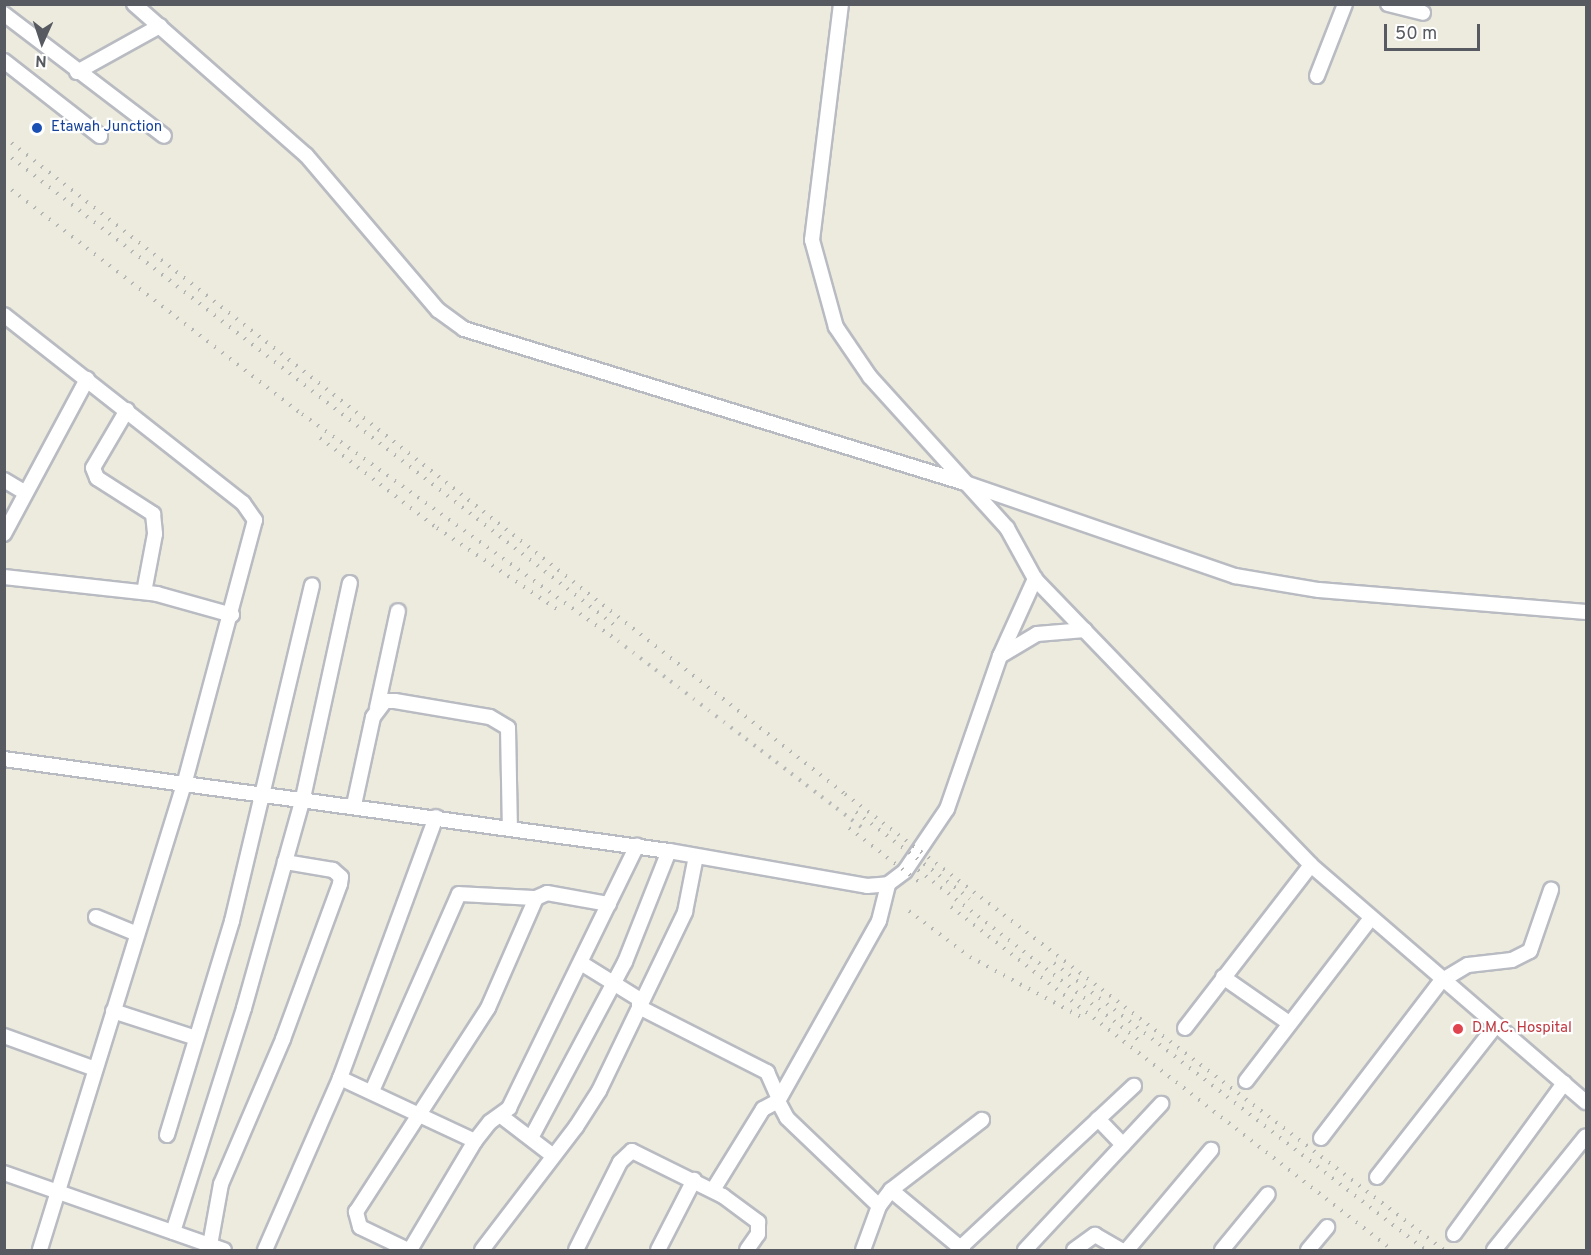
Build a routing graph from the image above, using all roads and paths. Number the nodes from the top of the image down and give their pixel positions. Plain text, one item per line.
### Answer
1 (134, 4) edge
2 (841, 4) edge
3 (1345, 4) edge
4 (1388, 4) edge
5 (1423, 13) dead end
6 (4, 14) edge
7 (160, 26) junction
8 (4, 61) edge
9 (77, 72) junction
10 (1317, 76) dead end
11 (100, 136) dead end
12 (164, 136) dead end
13 (4, 315) edge
14 (87, 379) junction
15 (127, 410) junction
16 (4, 480) edge
17 (962, 482) junction
18 (24, 492) junction
19 (4, 534) edge
20 (4, 577) edge
21 (1035, 579) junction
22 (350, 583) dead end
23 (312, 585) dead end
24 (144, 592) junction
25 (398, 611) dead end
26 (1587, 612) edge
27 (232, 615) junction
28 (1085, 630) junction
29 (1000, 656) junction
30 (377, 708) junction
31 (4, 759) edge
32 (185, 781) junction
33 (260, 792) junction
34 (303, 798) junction
35 (354, 805) junction
36 (436, 817) junction
37 (510, 828) junction
38 (637, 846) junction
39 (669, 851) junction
40 (696, 856) junction
41 (285, 862) junction
42 (1311, 865) junction
43 (888, 884) junction
44 (1551, 890) dead end
45 (536, 898) junction
46 (609, 904) junction
47 (96, 917) dead end
48 (1371, 918) junction
49 (137, 934) junction
50 (582, 963) junction
51 (1223, 976) junction
52 (1441, 981) junction
53 (613, 983) junction
54 (639, 1007) junction
55 (113, 1011) junction
56 (1289, 1023) junction
57 (1496, 1025) junction
58 (1185, 1028) dead end
59 (4, 1036) edge
60 (196, 1038) junction
61 (95, 1069) junction
62 (340, 1078) junction
63 (1246, 1081) dead end
64 (1564, 1083) junction
65 (1134, 1086) dead end
66 (372, 1091) junction
67 (778, 1099) junction
68 (1587, 1102) edge
69 (1161, 1104) dead end
70 (423, 1113) junction
71 (501, 1116) junction
72 (1098, 1119) junction
73 (982, 1120) dead end
74 (167, 1135) dead end
75 (1587, 1136) edge
76 (531, 1138) junction
77 (1321, 1138) dead end
78 (475, 1141) junction
79 (1123, 1145) junction
80 (1211, 1150) dead end
81 (552, 1155) junction
82 (4, 1173) edge
83 (1377, 1177) dead end
84 (694, 1180) junction
85 (58, 1188) junction
86 (713, 1190) junction
87 (891, 1190) junction
88 (1268, 1194) dead end
89 (879, 1206) junction
90 (1327, 1227) dead end
91 (173, 1232) junction
92 (1454, 1234) dead end
93 (210, 1245) junction
94 (962, 1249) edge
95 (40, 1251) edge
96 (224, 1251) edge
97 (265, 1251) edge
98 (409, 1251) edge
99 (482, 1251) edge
100 (576, 1251) edge
101 (658, 1251) edge
102 (747, 1251) edge
103 (863, 1251) edge
104 (1025, 1251) edge
105 (1074, 1251) edge
106 (1121, 1251) edge
107 (1127, 1251) edge
108 (1222, 1251) edge
109 (1308, 1251) edge
110 (1494, 1251) edge

1 - 7 street
2 - 17 street
3 - 10 street
4 - 5 street
6 - 9 street
7 - 9 street
7 - 17 street
8 - 11 street
9 - 12 street
13 - 14 street
14 - 15 street
14 - 18 street
15 - 24 street
15 - 27 street
16 - 18 street
17 - 21 street
17 - 26 street
18 - 19 street
20 - 24 street
21 - 28 street
21 - 29 street
22 - 34 street
23 - 33 street
24 - 27 street
25 - 30 street
27 - 32 street
28 - 29 street
28 - 42 street
29 - 43 street
30 - 35 street
30 - 37 street
31 - 32 street
32 - 33 street
32 - 49 street
33 - 34 street
33 - 60 street
34 - 35 street
34 - 41 street
35 - 36 street
36 - 37 street
36 - 62 street
37 - 38 street
38 - 39 street
38 - 46 street
39 - 40 street
39 - 53 street
40 - 43 street
40 - 54 street
41 - 91 street
41 - 93 street
42 - 48 street
42 - 51 street
43 - 67 street
44 - 52 street
45 - 46 street
45 - 66 street
45 - 70 street
46 - 50 street
47 - 49 street
48 - 52 street
48 - 56 street
49 - 55 street
50 - 53 street
50 - 71 street
51 - 56 street
51 - 58 street
52 - 57 street
52 - 77 street
53 - 54 street
53 - 76 street
54 - 67 street
54 - 81 street
55 - 60 street
55 - 61 street
56 - 63 street
57 - 64 street
57 - 83 street
59 - 61 street
60 - 74 street
61 - 85 street
62 - 66 street
62 - 97 street
64 - 68 street
64 - 92 street
65 - 72 street
66 - 70 street
67 - 86 street
67 - 89 street
69 - 79 street
70 - 78 street
70 - 98 street
71 - 76 street
71 - 78 street
72 - 79 street
72 - 94 street
73 - 87 street
75 - 110 street
76 - 81 street
78 - 98 street
79 - 104 street
80 - 107 street
81 - 99 street
82 - 85 street
84 - 86 street
84 - 100 street
84 - 101 street
85 - 91 street
85 - 95 street
86 - 102 street
87 - 89 street
87 - 94 street
88 - 108 street
89 - 103 street
90 - 109 street
91 - 93 street
93 - 96 street
105 - 106 street

